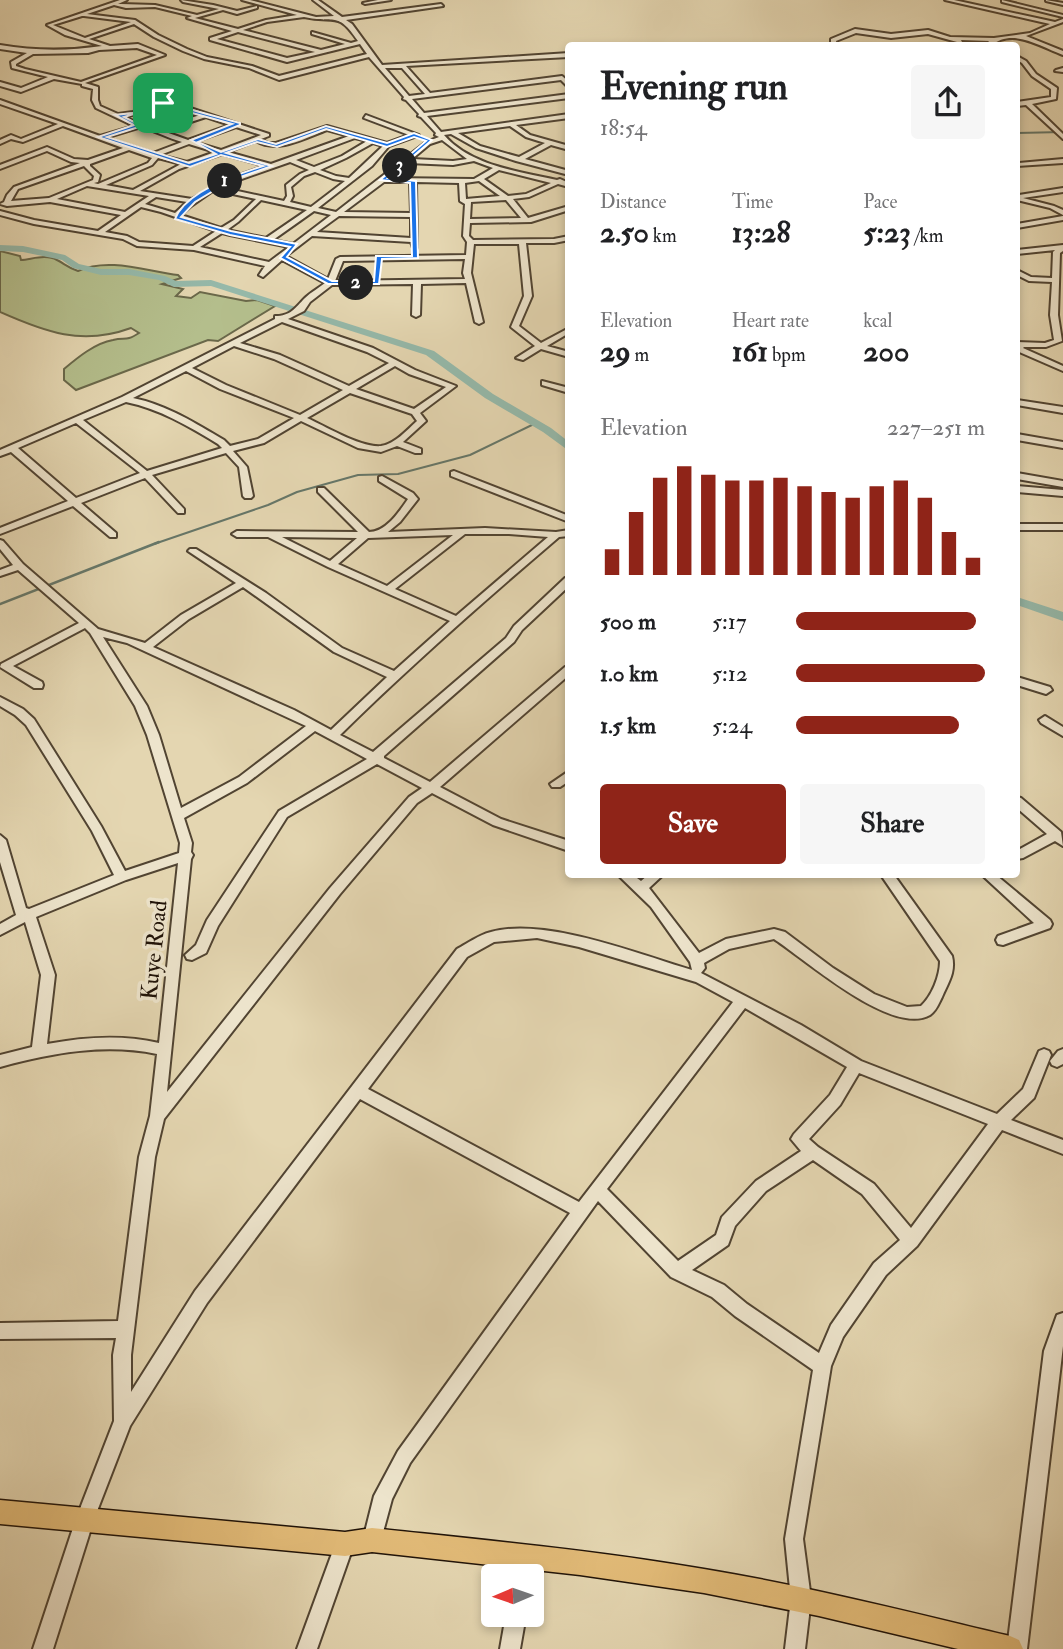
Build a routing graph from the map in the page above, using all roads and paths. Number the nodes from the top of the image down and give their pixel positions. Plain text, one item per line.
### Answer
1 (125, 0) edge
2 (228, 0) edge
3 (244, 0) edge
4 (307, 0) edge
5 (389, 0) edge
6 (947, 0) edge
7 (1006, 0) edge
8 (183, 1) edge
9 (316, 1) edge
10 (281, 3) dead end
11 (365, 3) dead end
12 (114, 4) junction
13 (441, 5) dead end
14 (271, 6) junction
15 (256, 7) dead end
16 (980, 7) junction
17 (216, 8) junction
18 (84, 15) junction
19 (195, 15) junction
20 (305, 15) junction
21 (70, 18) junction
22 (339, 18) junction
23 (1063, 19) edge
24 (134, 22) junction
25 (1054, 23) junction
26 (1047, 27) junction
27 (240, 30) junction
28 (1059, 30) dead end
29 (64, 33) junction
30 (314, 33) dead end
31 (1010, 34) dead end
32 (159, 37) junction
33 (263, 37) junction
34 (945, 37) junction
35 (1024, 37) junction
36 (85, 38) junction
37 (61, 40) dead end
38 (994, 40) junction
39 (361, 42) junction
40 (833, 42) edge
41 (961, 42) edge
42 (992, 42) edge
43 (350, 44) junction
44 (55, 45) dead end
45 (136, 46) junction
46 (0, 47) edge
47 (232, 47) junction
48 (114, 48) junction
49 (72, 50) junction
50 (186, 50) junction
51 (319, 51) junction
52 (35, 52) junction
53 (1063, 54) edge
54 (161, 55) junction
55 (370, 55) junction
56 (565, 55) edge
57 (1020, 61) edge
58 (402, 65) junction
59 (380, 67) junction
60 (52, 78) junction
61 (282, 78) junction
62 (565, 81) edge
63 (80, 83) junction
64 (292, 83) dead end
65 (0, 85) edge
66 (494, 86) junction
67 (428, 94) junction
68 (565, 96) edge
69 (405, 97) junction
70 (0, 102) edge
71 (508, 103) junction
72 (1028, 103) junction
73 (1020, 104) edge
74 (206, 115) junction
75 (420, 115) junction
76 (117, 116) junction
77 (366, 117) dead end
78 (565, 117) edge
79 (64, 124) junction
80 (238, 124) junction
81 (512, 124) junction
82 (139, 126) junction
83 (159, 130) junction
84 (452, 132) junction
85 (414, 135) junction
86 (355, 136) junction
87 (440, 136) junction
88 (101, 137) junction
89 (1063, 137) edge
90 (258, 140) junction
91 (372, 141) junction
92 (430, 141) junction
93 (0, 142) edge
94 (193, 142) junction
95 (550, 143) junction
96 (387, 145) junction
97 (565, 147) edge
98 (129, 148) junction
99 (220, 154) junction
100 (153, 155) junction
101 (475, 159) junction
102 (291, 160) junction
103 (406, 160) junction
104 (517, 160) junction
105 (1063, 161) edge
106 (87, 162) junction
107 (1020, 164) edge
108 (190, 165) junction
109 (269, 166) junction
110 (0, 167) edge
111 (498, 168) junction
112 (317, 169) junction
113 (565, 173) edge
114 (565, 177) edge
115 (481, 179) junction
116 (383, 180) junction
117 (413, 181) junction
118 (462, 181) junction
119 (345, 182) junction
120 (557, 182) junction
121 (97, 183) junction
122 (565, 184) edge
123 (213, 188) junction
124 (368, 190) junction
125 (1063, 190) edge
126 (135, 191) junction
127 (156, 194) junction
128 (1020, 197) edge
129 (1020, 198) edge
130 (260, 199) junction
131 (509, 199) junction
132 (50, 200) junction
133 (193, 201) junction
134 (463, 201) junction
135 (3, 204) edge
136 (286, 204) junction
137 (140, 205) junction
138 (313, 208) junction
139 (565, 210) edge
140 (0, 213) edge
141 (127, 214) junction
142 (336, 214) junction
143 (412, 215) junction
144 (176, 216) junction
145 (1063, 216) edge
146 (526, 220) junction
147 (466, 221) junction
148 (1020, 225) edge
149 (223, 231) junction
150 (99, 233) junction
151 (311, 234) junction
152 (565, 239) edge
153 (268, 240) junction
154 (414, 240) junction
155 (522, 241) junction
156 (554, 241) junction
157 (471, 242) junction
158 (295, 246) junction
159 (565, 246) edge
160 (1062, 247) edge
161 (194, 248) junction
162 (1020, 252) edge
163 (282, 257) junction
164 (468, 257) junction
165 (415, 258) junction
166 (271, 265) junction
167 (377, 270) junction
168 (1020, 274) edge
169 (263, 275) dead end
170 (1029, 279) junction
171 (1020, 280) edge
172 (1055, 280) junction
173 (469, 281) junction
174 (417, 282) junction
175 (330, 283) junction
176 (416, 315) dead end
177 (278, 318) junction
178 (479, 322) dead end
179 (565, 333) edge
180 (232, 343) junction
181 (1020, 344) edge
182 (542, 347) junction
183 (1020, 350) edge
184 (565, 354) edge
185 (520, 358) dead end
186 (395, 363) junction
187 (188, 369) junction
188 (1063, 369) edge
189 (545, 383) dead end
190 (350, 390) junction
191 (565, 390) edge
192 (125, 399) junction
193 (1020, 403) edge
194 (1063, 410) edge
195 (415, 412) junction
196 (301, 418) junction
197 (78, 421) junction
198 (1020, 438) edge
199 (397, 443) junction
200 (1063, 445) edge
201 (12, 448) junction
202 (229, 450) junction
203 (418, 451) dead end
204 (0, 453) edge
205 (146, 474) junction
206 (454, 474) dead end
207 (1020, 477) edge
208 (382, 479) dead end
209 (1063, 484) edge
210 (1020, 489) edge
211 (321, 490) dead end
212 (1063, 493) edge
213 (248, 496) dead end
214 (77, 502) junction
215 (181, 511) dead end
216 (565, 517) edge
217 (1020, 527) edge
218 (1063, 527) edge
219 (0, 531) edge
220 (267, 533) junction
221 (461, 533) junction
222 (113, 534) dead end
223 (237, 534) dead end
224 (565, 534) edge
225 (366, 535) junction
226 (379, 535) junction
227 (556, 535) junction
228 (0, 543) edge
229 (193, 551) dead end
230 (331, 565) junction
231 (19, 566) junction
232 (0, 573) edge
233 (243, 583) junction
234 (565, 584) edge
235 (389, 589) junction
236 (456, 620) junction
237 (90, 627) junction
238 (145, 648) junction
239 (565, 672) edge
240 (393, 675) junction
241 (1020, 682) edge
242 (38, 685) dead end
243 (1046, 690) dead end
244 (0, 701) edge
245 (1045, 720) dead end
246 (315, 726) junction
247 (1063, 732) edge
248 (333, 735) junction
249 (377, 757) junction
250 (565, 778) edge
251 (556, 784) dead end
252 (432, 788) junction
253 (1020, 804) edge
254 (179, 815) junction
255 (1060, 838) edge
256 (0, 840) edge
257 (565, 845) edge
258 (187, 855) junction
259 (1020, 855) edge
260 (122, 877) junction
261 (628, 878) edge
262 (653, 878) edge
263 (889, 878) edge
264 (991, 878) edge
265 (642, 887) junction
266 (29, 914) junction
267 (0, 930) edge
268 (1003, 940) dead end
269 (192, 956) dead end
270 (697, 960) junction
271 (700, 978) junction
272 (743, 1000) junction
273 (39, 1050) junction
274 (165, 1050) junction
275 (1055, 1057) edge
276 (0, 1060) edge
277 (856, 1065) junction
278 (358, 1091) junction
279 (157, 1116) junction
280 (999, 1122) junction
281 (1063, 1147) edge
282 (813, 1152) junction
283 (598, 1190) junction
284 (580, 1211) junction
285 (911, 1241) junction
286 (677, 1271) junction
287 (1063, 1321) edge
288 (125, 1329) junction
289 (0, 1331) edge
290 (822, 1366) junction
291 (123, 1422) junction
292 (0, 1512) edge
293 (85, 1519) junction
294 (372, 1540) junction
295 (345, 1544) junction
296 (508, 1564) edge
297 (544, 1568) edge
298 (801, 1599) junction
299 (514, 1628) edge
300 (43, 1649) edge
301 (307, 1649) edge
302 (510, 1649) edge
303 (795, 1649) edge
304 (1010, 1649) edge
305 (1017, 1649) edge

1 - 12 street
2 - 17 street
3 - 14 street
4 - 9 street
5 - 11 street
6 - 16 street
7 - 16 street
7 - 23 street
8 - 17 street
9 - 22 street
10 - 14 street
12 - 18 street
12 - 19 street
13 - 22 street
14 - 20 street
15 - 17 street
16 - 25 street
17 - 19 street
18 - 21 street
18 - 24 street
19 - 27 street
20 - 22 street
20 - 27 street
21 - 29 street
21 - 29 street
22 - 39 street
23 - 25 street
24 - 32 street
24 - 36 street
25 - 26 street
26 - 28 street
26 - 35 street
27 - 33 street
27 - 47 street
29 - 36 street
29 - 37 street
30 - 43 street
31 - 35 street
32 - 45 street
32 - 50 street
33 - 47 street
33 - 51 street
34 - 38 street
34 - 40 street
34 - 41 street
35 - 38 street
35 - 53 street
36 - 48 street
36 - 49 street
38 - 42 street
39 - 43 street
39 - 55 street
43 - 51 street
44 - 52 street
45 - 48 street
45 - 54 street
46 - 52 street
47 - 51 street
48 - 49 street
49 - 52 street
50 - 54 street
50 - 61 street
52 - 60 street
54 - 63 street
55 - 59 street
55 - 61 street
56 - 58 street
57 - 72 street
58 - 59 street
58 - 67 street
59 - 69 street
60 - 63 street
60 - 65 street
61 - 64 street
62 - 66 street
63 - 76 street
66 - 67 street
66 - 71 street
67 - 69 street
68 - 71 street
69 - 75 street
70 - 79 street
71 - 75 street
72 - 73 street
72 - 89 street
74 - 76 street
74 - 80 street
74 - 83 street
75 - 87 street
76 - 82 street
77 - 85 street
78 - 81 street
79 - 88 street
79 - 93 street
80 - 90 street
80 - 94 street
81 - 84 street
81 - 95 street
82 - 83 street
82 - 88 street
83 - 94 street
84 - 87 street
84 - 104 street
85 - 92 street
85 - 96 street
86 - 90 street
86 - 91 street
86 - 102 street
87 - 92 street
87 - 101 street
88 - 98 street
90 - 99 street
91 - 96 street
91 - 112 street
92 - 103 street
94 - 99 street
94 - 100 street
95 - 97 street
95 - 104 street
96 - 119 street
98 - 100 street
98 - 106 street
99 - 108 street
99 - 109 street
100 - 108 street
100 - 121 street
101 - 103 street
101 - 111 street
102 - 109 street
102 - 112 street
103 - 116 street
104 - 113 street
105 - 107 street
106 - 110 street
106 - 121 street
106 - 135 street
108 - 126 street
109 - 123 street
111 - 115 street
111 - 120 street
112 - 119 street
112 - 136 street
114 - 120 street
115 - 118 street
115 - 131 street
116 - 117 street
116 - 124 street
117 - 118 street
117 - 143 street
118 - 134 street
119 - 124 street
119 - 138 street
120 - 122 street
120 - 131 street
121 - 126 street
121 - 132 street
123 - 130 street
123 - 133 street
124 - 142 street
125 - 128 street
126 - 127 street
127 - 133 street
127 - 137 street
129 - 145 street
130 - 136 street
130 - 149 street
131 - 134 street
131 - 146 street
132 - 135 street
132 - 141 street
133 - 144 street
134 - 147 street
136 - 138 street
137 - 141 street
137 - 144 street
138 - 142 street
138 - 153 street
139 - 146 street
140 - 150 street
141 - 150 street
142 - 143 street
142 - 151 street
143 - 154 street
144 - 149 street
145 - 148 street
146 - 147 street
147 - 157 street
149 - 153 street
149 - 161 street
150 - 161 street
151 - 154 street
151 - 158 street
152 - 156 street
153 - 158 street
154 - 165 street
155 - 156 street
155 - 157 street
155 - 182 street
156 - 159 street
157 - 164 street
158 - 163 street
160 - 162 street
160 - 172 street
161 - 166 street
163 - 166 street
163 - 175 street
164 - 165 street
164 - 173 street
165 - 167 street
166 - 169 street
167 - 174 street
167 - 175 street
167 - 175 street
168 - 170 street
170 - 171 street
170 - 172 street
172 - 181 street
173 - 174 street
173 - 178 street
174 - 176 street
175 - 177 street
177 - 180 street
177 - 186 street
179 - 182 street
180 - 187 street
180 - 190 street
182 - 184 street
182 - 185 street
183 - 188 street
186 - 190 street
186 - 195 street
187 - 192 street
187 - 196 street
189 - 191 street
190 - 195 street
190 - 196 street
192 - 197 street
192 - 202 street
193 - 194 street
195 - 199 street
196 - 199 street
196 - 202 street
197 - 201 street
197 - 205 street
198 - 200 street
199 - 203 street
201 - 204 street
201 - 214 street
202 - 205 street
202 - 213 street
205 - 214 street
205 - 215 street
206 - 216 street
207 - 209 street
208 - 226 street
210 - 212 street
211 - 225 street
214 - 219 street
214 - 222 street
217 - 218 street
220 - 223 street
220 - 225 street
220 - 230 street
221 - 226 street
221 - 227 street
221 - 235 street
224 - 227 street
225 - 226 street
225 - 230 street
227 - 236 street
228 - 231 street, Kuye Road
229 - 233 street
230 - 235 street
231 - 232 street
231 - 237 street, Kuye Road
233 - 238 street
233 - 240 street
234 - 249 street
235 - 236 street
236 - 240 street
237 - 238 street
237 - 242 street
237 - 254 street, Kuye Road
238 - 246 street
239 - 252 street
240 - 248 street
241 - 243 street
244 - 260 street
245 - 247 street
246 - 248 street
246 - 254 street
248 - 249 street
249 - 252 street
249 - 269 street
250 - 251 street
252 - 257 street
252 - 279 street
253 - 255 street
254 - 258 street, Kuye Road
255 - 259 street
256 - 266 street
258 - 260 street
258 - 274 street, Kuye Road
260 - 266 street
261 - 265 street
262 - 265 street
263 - 270 street
264 - 268 street
265 - 270 street
266 - 267 street
266 - 273 street
270 - 271 street
271 - 272 street
271 - 278 street
272 - 277 street
272 - 283 street
273 - 274 street
273 - 276 street
274 - 279 street, Kuye Road
275 - 280 street
277 - 280 street
277 - 282 street
278 - 284 street
278 - 291 street
279 - 288 street, Kuye Road
280 - 281 street
280 - 285 street
282 - 285 street
282 - 286 street
283 - 284 street
283 - 286 street
284 - 294 street
285 - 290 street
286 - 290 street
287 - 305 street
288 - 289 street
288 - 291 street, Kuye Road
290 - 298 street
291 - 293 street
292 - 293 main road
293 - 295 main road
293 - 300 street
294 - 295 main road
294 - 296 main road
295 - 301 street
297 - 298 main road
298 - 303 street
298 - 304 main road
299 - 302 street

